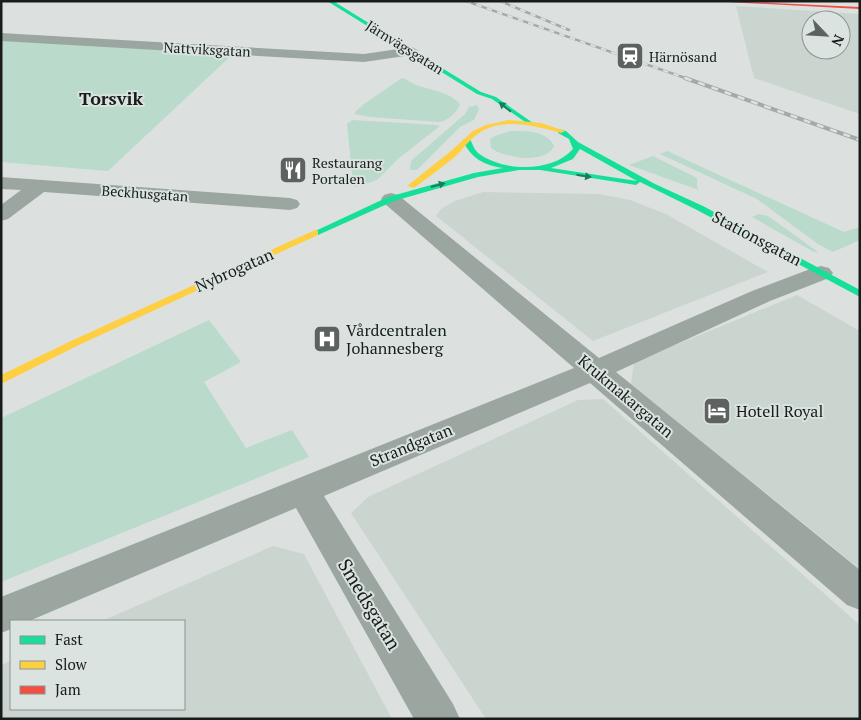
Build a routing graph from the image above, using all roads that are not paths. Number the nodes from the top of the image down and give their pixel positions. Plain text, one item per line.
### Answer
1 (329, 1) edge
2 (728, 1) edge
3 (860, 8) edge
4 (1, 38) edge
5 (412, 51) junction
6 (479, 93) junction
7 (488, 117) junction
8 (530, 123) junction
9 (467, 141) junction
10 (576, 144) junction
11 (519, 168) junction
12 (536, 168) junction
13 (1, 183) edge
14 (41, 185) junction
15 (652, 186) junction
16 (391, 199) junction
17 (290, 204) dead end
18 (1, 215) edge
19 (821, 273) junction
20 (860, 294) edge
21 (77, 342) junction
22 (20, 358) dead end
23 (595, 370) junction
24 (1, 380) edge
25 (303, 490) junction
26 (860, 594) edge
27 (1, 615) edge
28 (438, 719) edge

1 - 5 main road, Järnvägsgatan
2 - 3 main road
4 - 5 street, Nattviksgatan
5 - 6 main road, Järnvägsgatan
6 - 7 main road
8 -> 6 main road, Järnvägsgatan
7 - 8 main road
7 - 9 main road, Nybrogatan
8 - 10 main road, Stationsgatan
9 - 11 main road
9 - 16 main road, Nybrogatan
10 - 12 main road
10 - 15 main road, Stationsgatan
11 - 12 main road
16 -> 11 main road, Nybrogatan
12 -> 15 main road, Stationsgatan
13 - 14 street, Beckhusgatan
14 - 17 street, Beckhusgatan
14 - 18 street
15 - 19 main road, Stationsgatan
16 - 21 main road, Nybrogatan
16 - 23 street, Krukmakargatan
19 - 20 main road, Stationsgatan
19 - 23 street, Strandgatan
21 - 22 main road, Nybrogatan
21 - 24 main road, Nybrogatan
23 - 25 street, Strandgatan
23 - 26 street, Krukmakargatan
25 - 27 street, Strandgatan
25 - 28 street, Smedsgatan

